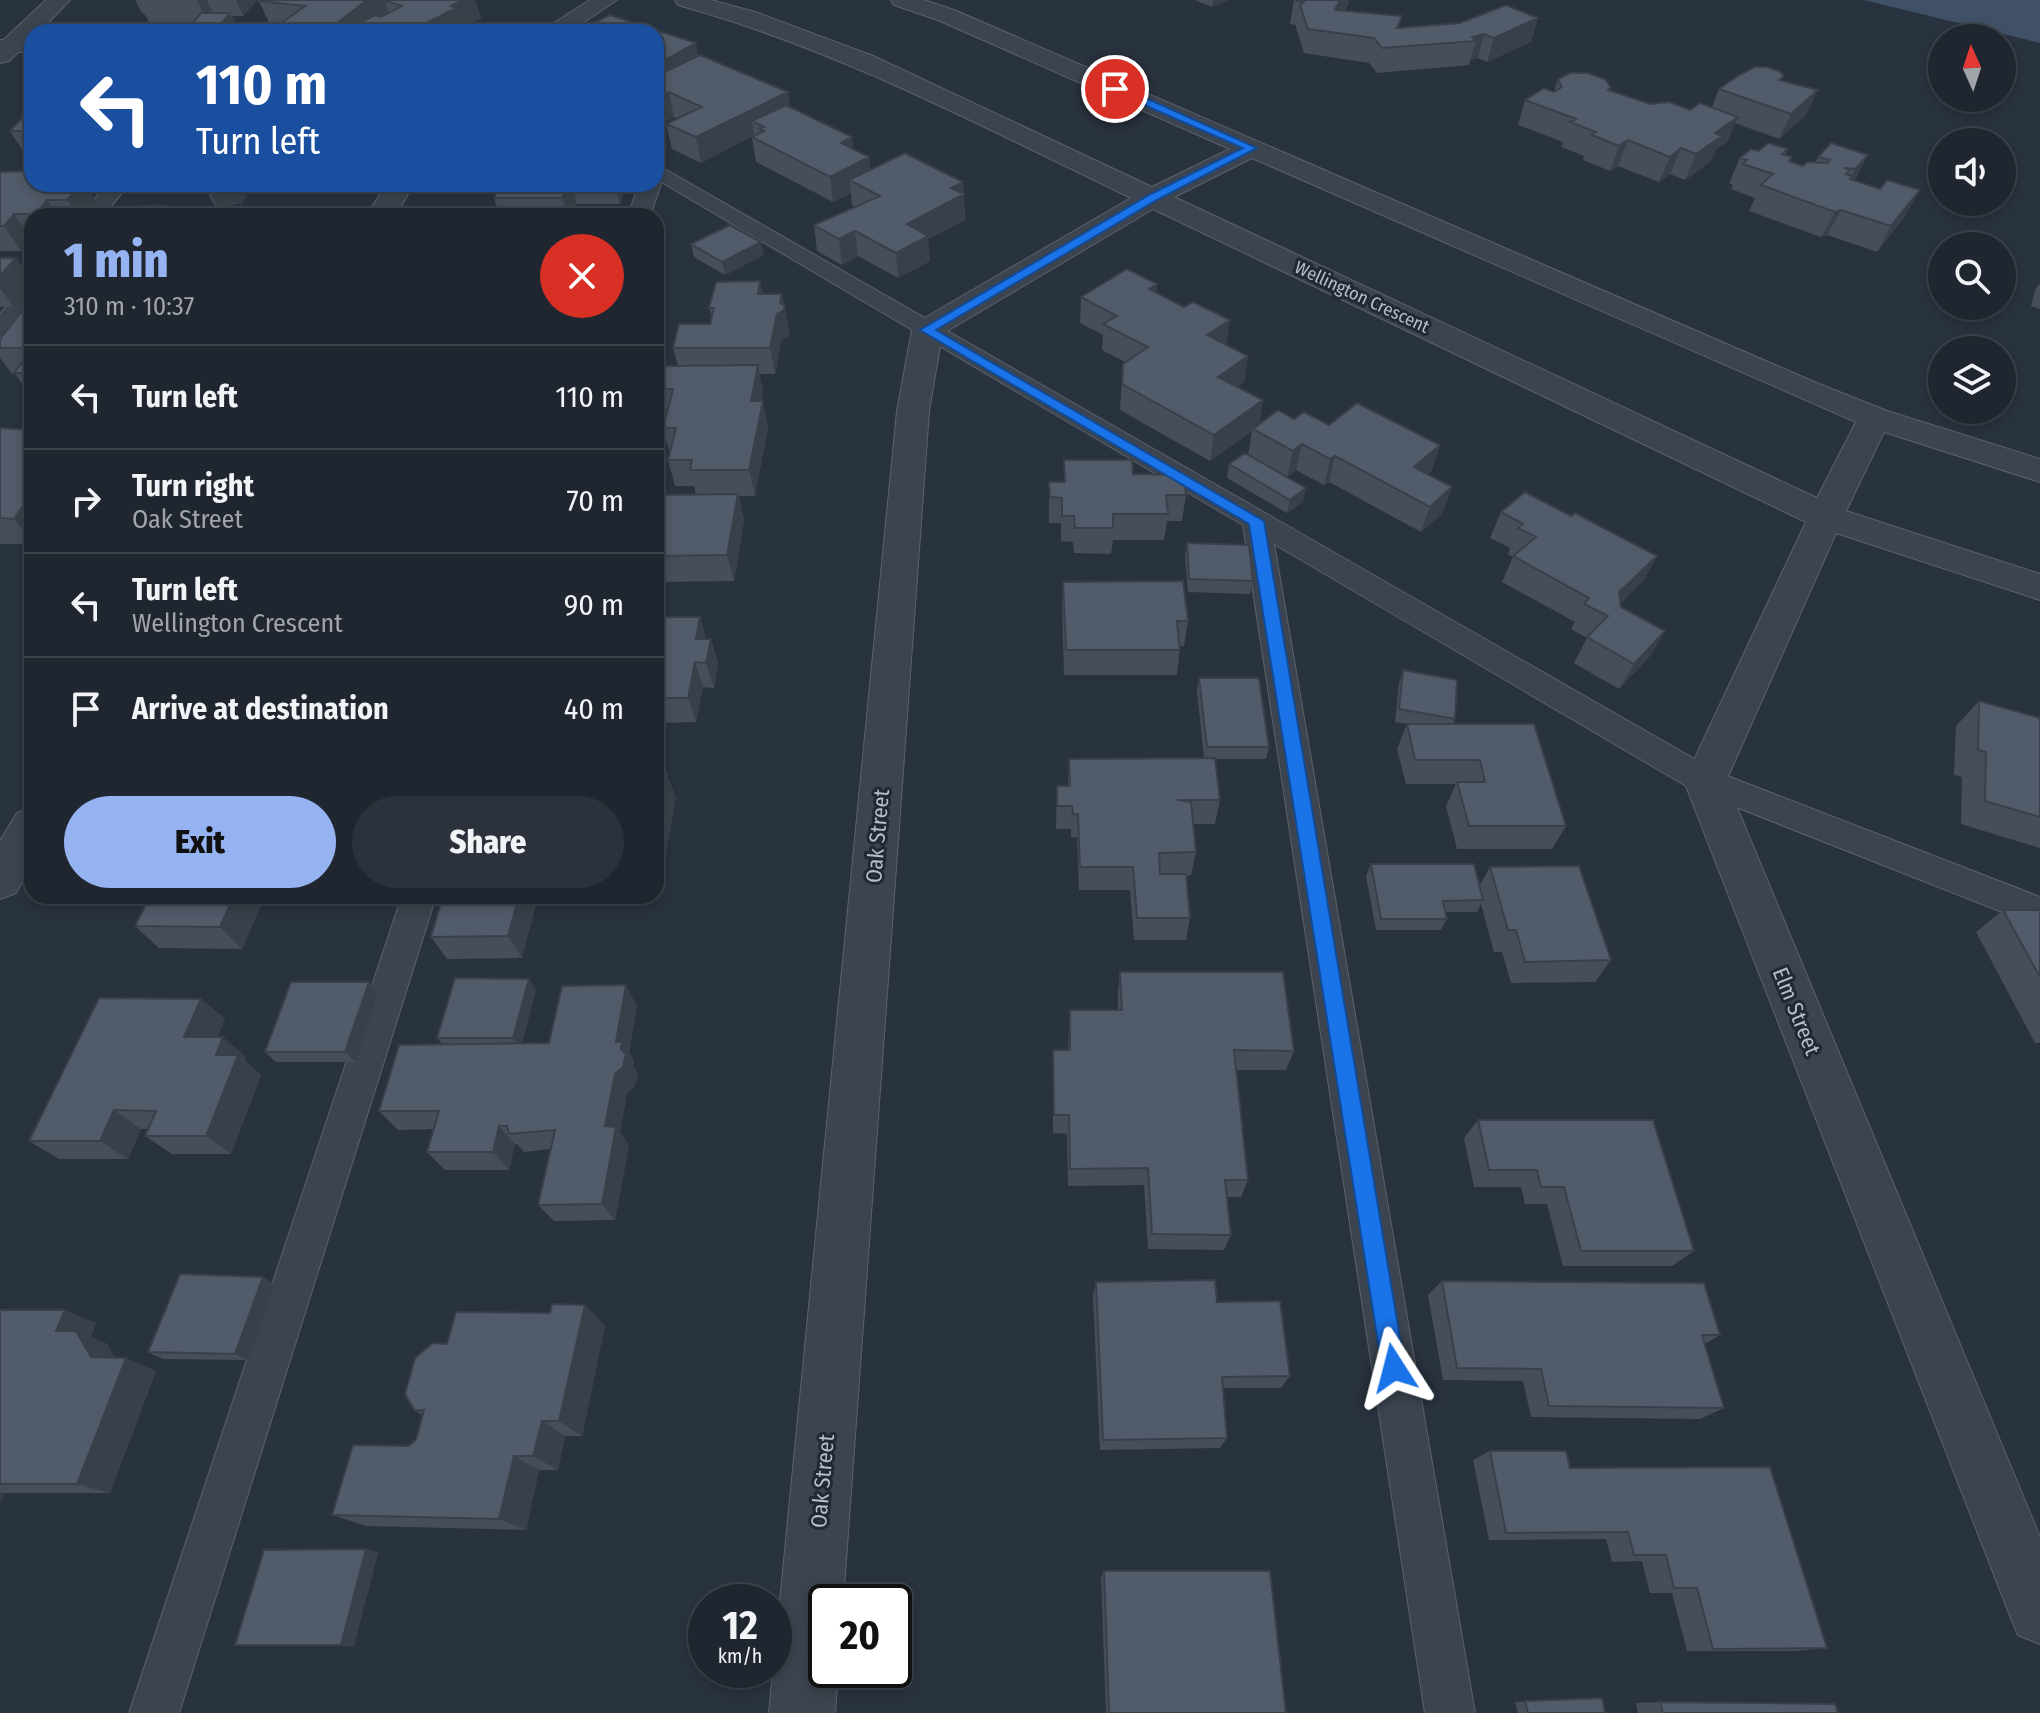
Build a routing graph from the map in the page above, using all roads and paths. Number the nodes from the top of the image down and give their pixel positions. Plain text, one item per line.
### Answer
1 (59, 0) edge
2 (606, 0) edge
3 (686, 0) edge
4 (902, 0) edge
5 (35, 24) edge
6 (566, 24) edge
7 (1252, 148) junction
8 (664, 175) edge
9 (112, 192) edge
10 (1153, 197) junction
11 (98, 208) edge
12 (24, 300) edge
13 (0, 329) edge
14 (927, 330) junction
15 (1875, 418) junction
16 (2040, 471) edge
17 (1828, 518) junction
18 (1256, 521) junction
19 (2040, 587) edge
20 (1705, 781) junction
21 (24, 839) edge
22 (0, 880) edge
23 (416, 904) edge
24 (2040, 912) edge
25 (2040, 1613) edge
26 (154, 1713) edge
27 (802, 1713) edge
28 (1450, 1713) edge

1 - 5 street
2 - 6 street
3 - 10 street, Wellington Crescent
4 - 7 street
7 - 10 street
7 - 15 street
8 - 14 lane
9 - 11 lane
10 - 14 street
10 - 17 street, Wellington Crescent
12 - 13 lane
14 - 18 lane
14 - 27 street, Oak Street
15 - 16 street
15 - 17 street
17 - 19 street, Wellington Crescent
17 - 20 street
18 - 20 lane
18 - 28 lane
20 - 24 lane
20 - 25 street, Elm Street
21 - 22 street
23 - 26 lane

